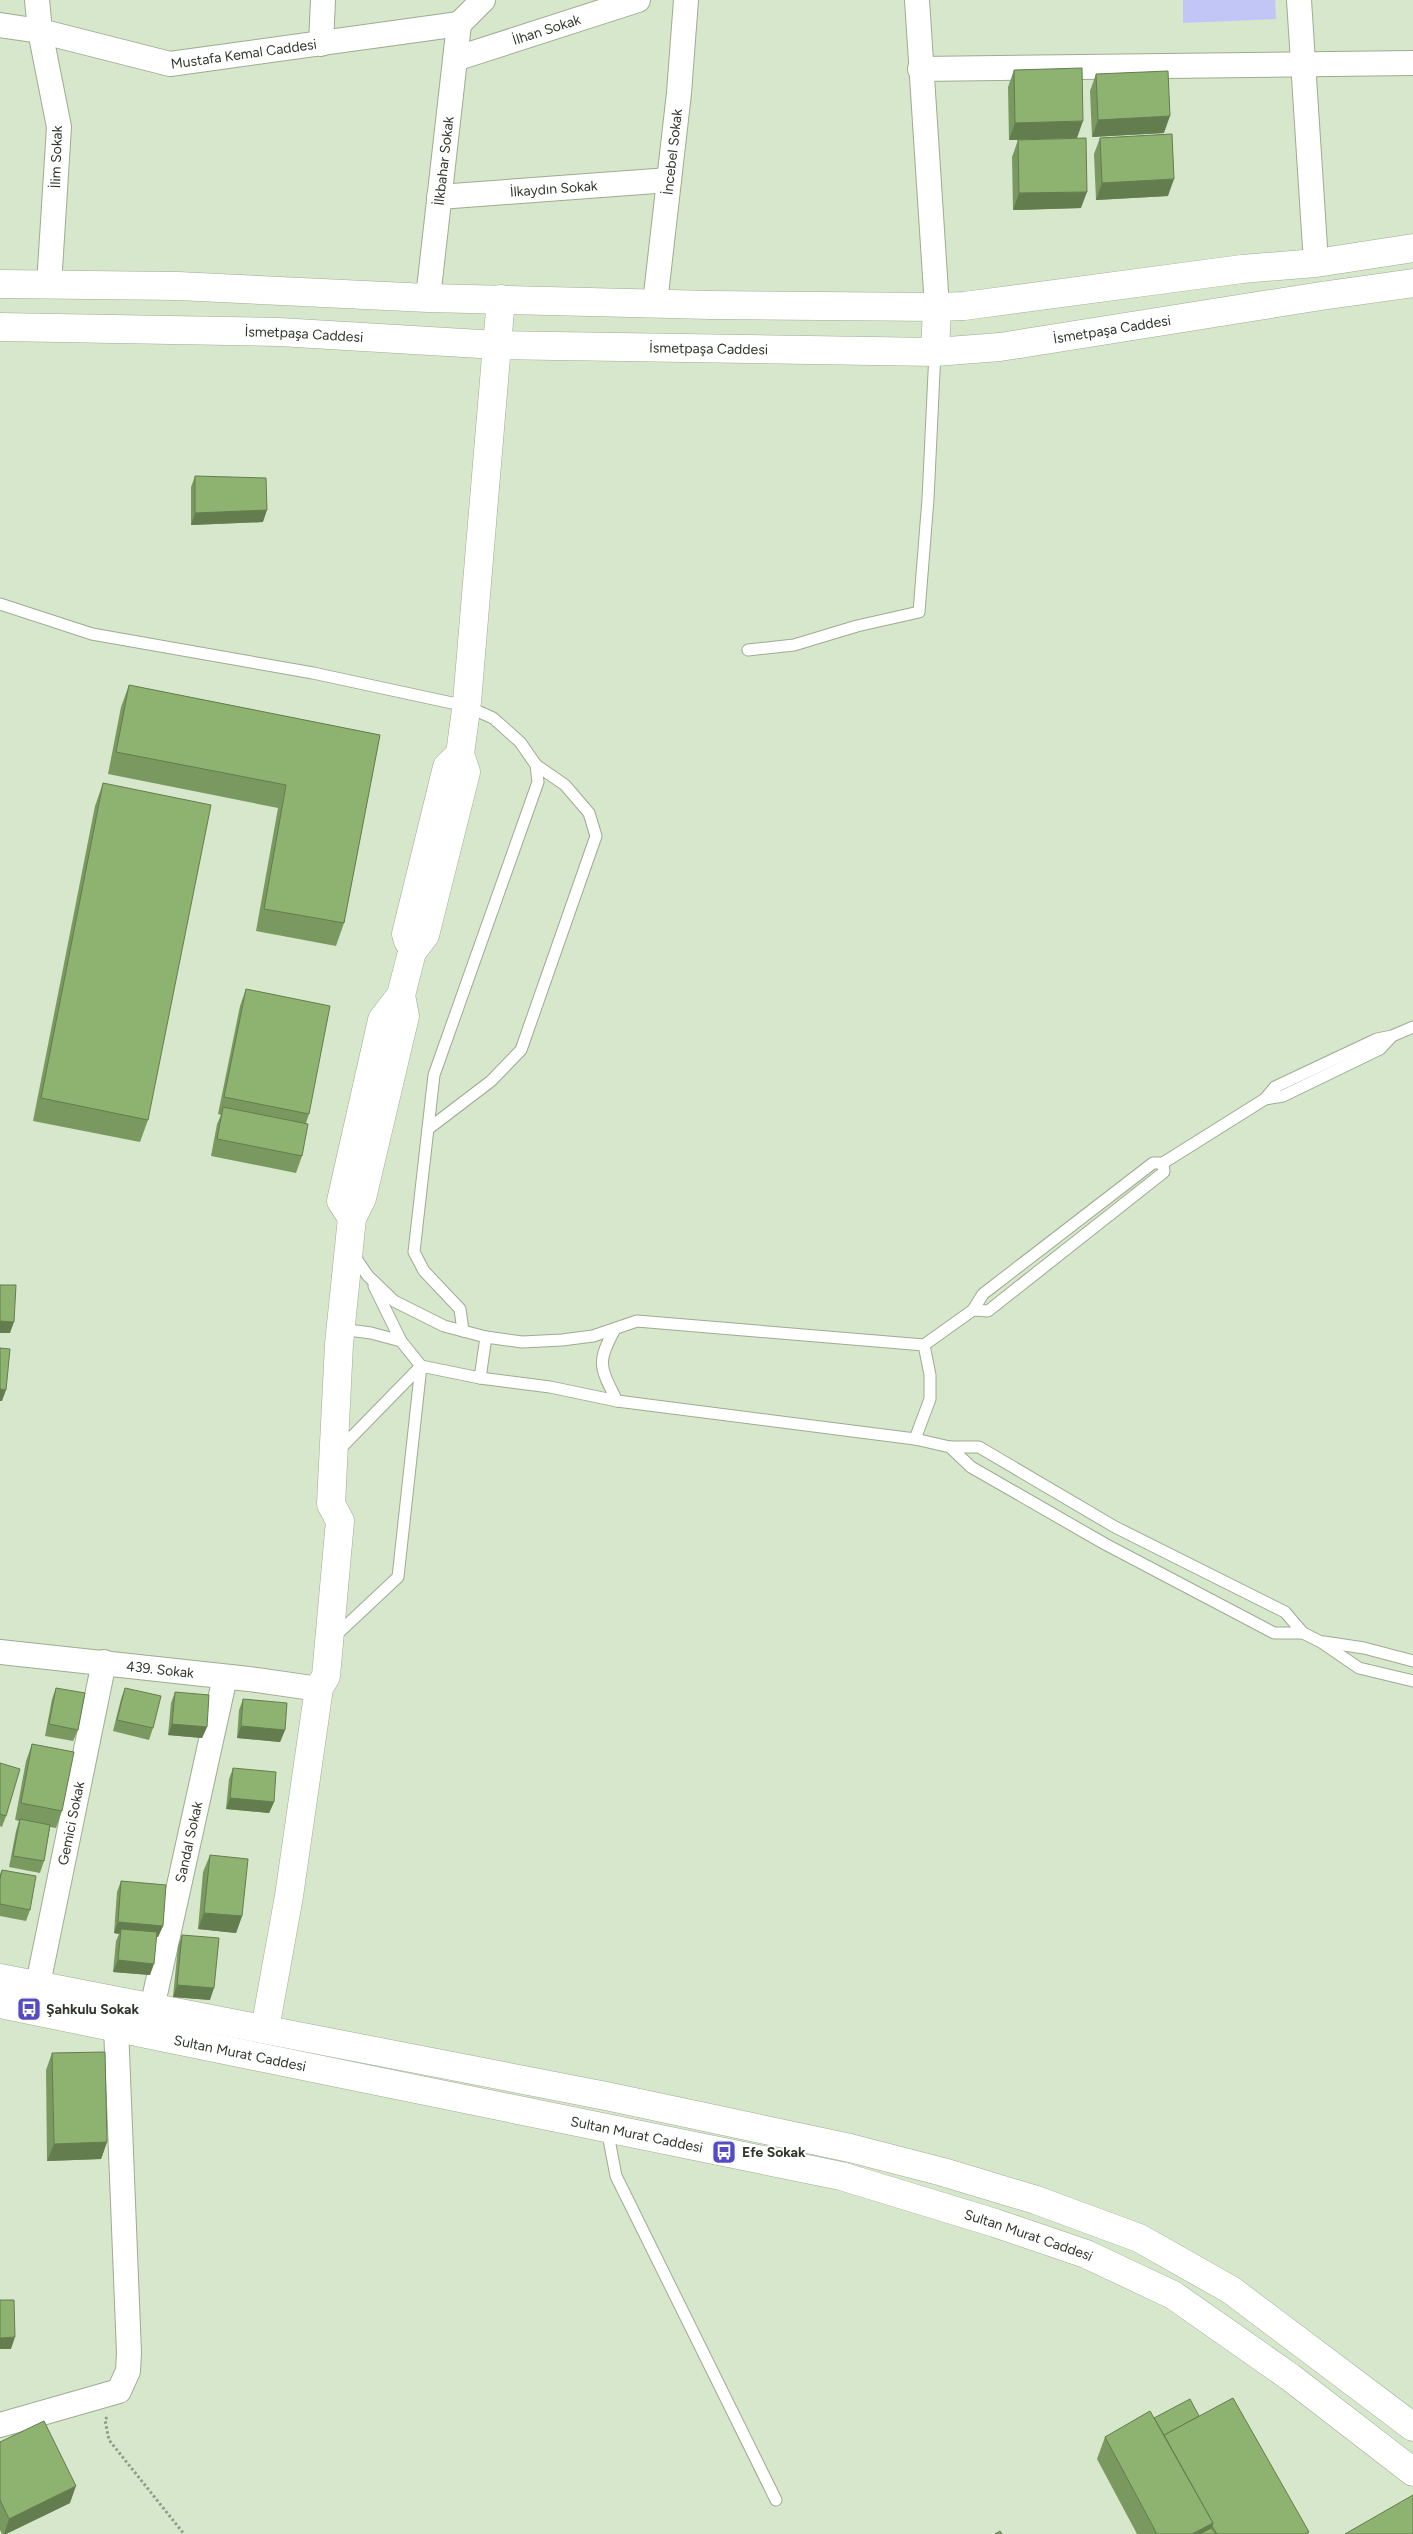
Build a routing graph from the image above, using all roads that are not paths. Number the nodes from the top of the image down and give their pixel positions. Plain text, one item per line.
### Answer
1 (37, 0) edge
2 (323, 0) edge
3 (483, 0) edge
4 (638, 0) edge
5 (686, 0) edge
6 (917, 0) edge
7 (1299, 0) edge
8 (459, 24) junction
9 (0, 25) edge
10 (40, 31) junction
11 (321, 44) junction
12 (456, 60) junction
13 (1413, 63) edge
14 (1301, 64) junction
15 (920, 69) junction
16 (669, 180) junction
17 (440, 197) junction
18 (1413, 248) edge
19 (1316, 263) junction
20 (1242, 269) junction
21 (1413, 283) edge
22 (0, 284) edge
23 (49, 285) junction
24 (428, 298) junction
25 (501, 299) junction
26 (655, 303) junction
27 (937, 307) junction
28 (1248, 307) junction
29 (0, 327) edge
30 (47, 328) junction
31 (497, 345) junction
32 (935, 352) junction
33 (0, 604) edge
34 (748, 650) dead end
35 (466, 706) junction
36 (536, 765) junction
37 (1413, 1027) edge
38 (428, 1129) junction
39 (1163, 1162) junction
40 (349, 1248) junction
41 (368, 1276) junction
42 (973, 1310) junction
43 (340, 1329) junction
44 (615, 1329) junction
45 (462, 1331) junction
46 (486, 1337) junction
47 (401, 1341) junction
48 (924, 1345) junction
49 (421, 1366) junction
50 (480, 1378) junction
51 (617, 1401) junction
52 (915, 1439) junction
53 (950, 1447) junction
54 (334, 1455) junction
55 (331, 1504) junction
56 (1304, 1633) junction
57 (330, 1640) junction
58 (1321, 1642) junction
59 (0, 1652) edge
60 (1413, 1661) edge
61 (104, 1662) junction
62 (225, 1677) junction
63 (1413, 1681) edge
64 (319, 1689) junction
65 (0, 1978) edge
66 (38, 1984) junction
67 (0, 2004) edge
68 (152, 2008) junction
69 (116, 2027) junction
70 (265, 2029) junction
71 (261, 2057) junction
72 (610, 2097) junction
73 (606, 2127) junction
74 (0, 2426) edge
75 (1413, 2427) edge
76 (1413, 2472) edge
77 (776, 2500) dead end

1 - 10 street, İlim Sokak
2 - 11 street
3 - 8 street
4 - 12 street, İlhan Sokak
5 - 16 street, İncebel Sokak
6 - 15 street
7 - 14 street
8 - 11 street, Mustafa Kemal Caddesi
8 - 12 street, İlkbahar Sokak
9 - 10 street, Mustafa Kemal Caddesi
10 - 11 street, Mustafa Kemal Caddesi
10 - 23 street, İlim Sokak
12 - 17 street, İlkbahar Sokak
13 - 14 street
14 - 15 street
14 - 19 street
15 - 27 street
16 - 17 street, İlkaydın Sokak
16 - 26 street, İncebel Sokak
17 - 24 street, İlkbahar Sokak
18 - 19 main road
19 - 20 main road
20 - 27 main road
20 - 28 main road
21 - 28 main road, İsmetpaşa Caddesi
22 - 23 main road
23 - 24 main road
23 - 30 main road
24 - 25 main road
25 - 26 main road
25 - 31 main road
26 - 27 main road
27 - 32 main road
28 - 32 main road, İsmetpaşa Caddesi
29 - 30 main road, İsmetpaşa Caddesi
30 - 31 main road, İsmetpaşa Caddesi
31 - 32 main road, İsmetpaşa Caddesi
31 - 35 main road
32 - 34 lane
33 - 35 lane
35 - 36 lane
35 - 40 main road
36 - 38 lane
36 - 38 lane
37 - 39 lane
38 - 45 lane
39 - 42 lane
39 - 42 lane
40 - 41 lane
40 - 43 main road
41 - 45 lane
41 - 47 lane
42 - 48 lane
43 - 47 lane
43 - 54 main road
44 - 46 lane
44 - 48 lane
44 - 51 lane
45 - 46 lane
46 - 50 lane
47 - 49 lane
48 - 52 lane
49 - 50 lane
49 - 54 lane
49 - 57 lane
50 - 51 lane
51 - 52 lane
52 - 53 lane
53 - 56 lane
53 - 56 lane
54 - 55 main road
55 - 57 main road
55 - 64 main road
56 - 58 lane
57 - 64 main road
58 - 60 lane
58 - 63 lane
59 - 61 street, 439. Sokak
61 - 62 street, 439. Sokak
61 - 66 street, Gemici Sokak
62 - 64 street, 439. Sokak
62 - 68 street, Sandal Sokak
64 - 70 main road
65 - 66 main road, Sultan Murat Caddesi
66 - 68 main road, Sultan Murat Caddesi
67 - 69 main road, Sultan Murat Caddesi
68 - 70 main road, Sultan Murat Caddesi
69 - 71 main road, Sultan Murat Caddesi
69 - 74 street
70 - 71 main road
70 - 72 main road, Sultan Murat Caddesi
71 - 73 main road, Sultan Murat Caddesi
72 - 73 main road
72 - 75 main road, Sultan Murat Caddesi
73 - 76 main road, Sultan Murat Caddesi
73 - 77 lane

